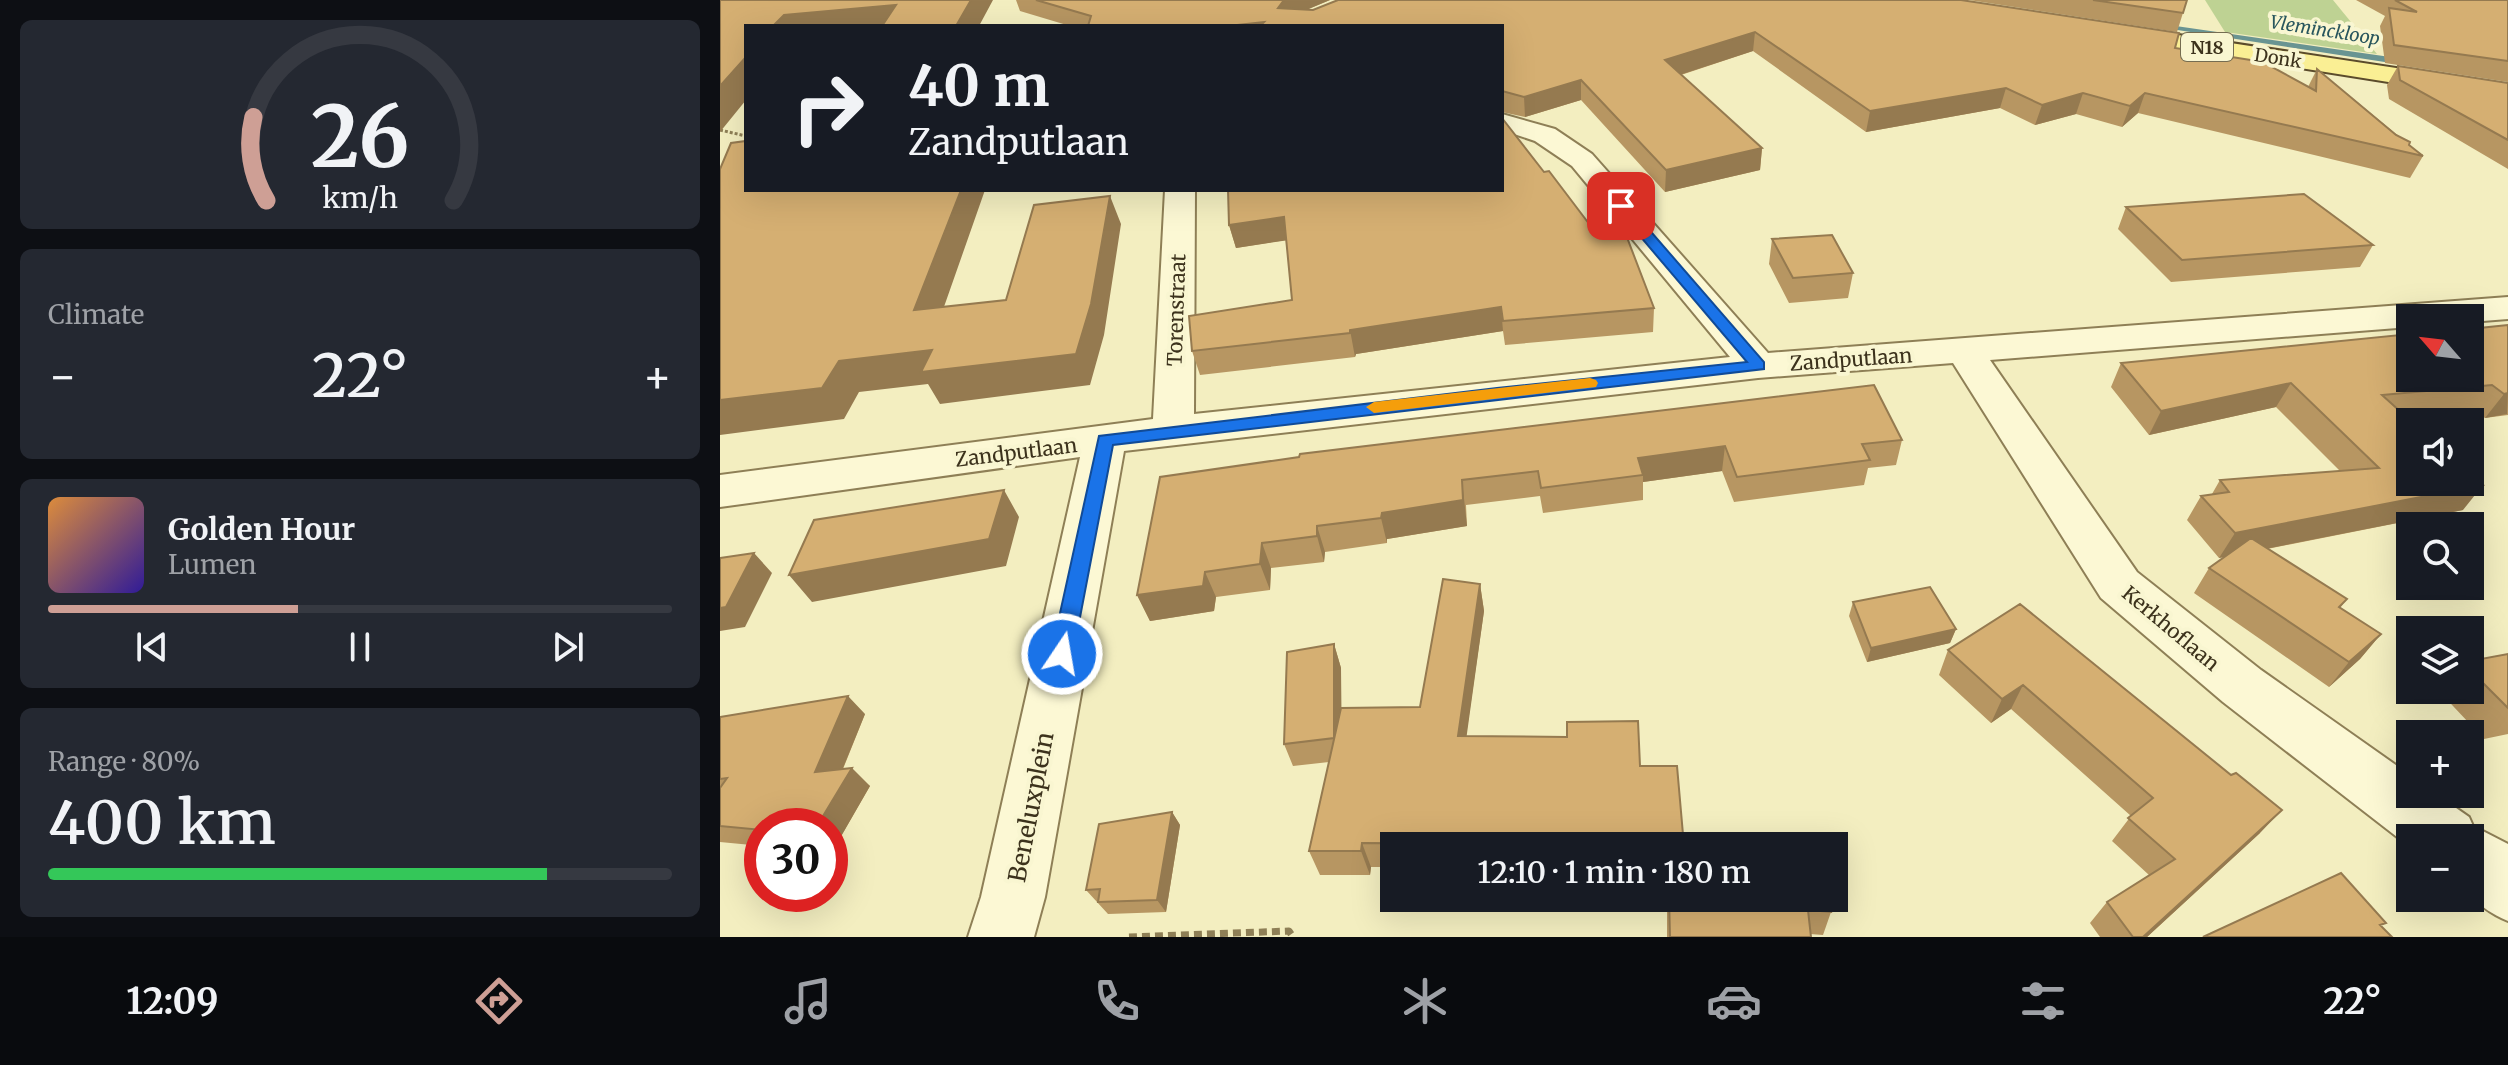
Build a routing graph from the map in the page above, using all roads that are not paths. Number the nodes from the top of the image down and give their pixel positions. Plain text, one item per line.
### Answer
1 (2093, 29) edge
2 (2508, 93) edge
3 (1504, 122) edge
4 (1180, 192) edge
5 (2508, 308) edge
6 (1965, 351) junction
7 (1758, 366) junction
8 (1173, 430) junction
9 (1105, 440) junction
10 (720, 491) edge
11 (2485, 865) edge
12 (1001, 937) edge

1 - 2 main road, Donk / N18
3 - 7 street
4 - 8 street, Torenstraat
5 - 6 street, Zandputlaan
6 - 7 street, Zandputlaan
6 - 11 street, Kerkhoflaan
7 - 8 street, Zandputlaan
8 - 9 street, Zandputlaan
9 - 10 street, Zandputlaan
9 - 12 street, Beneluxplein

